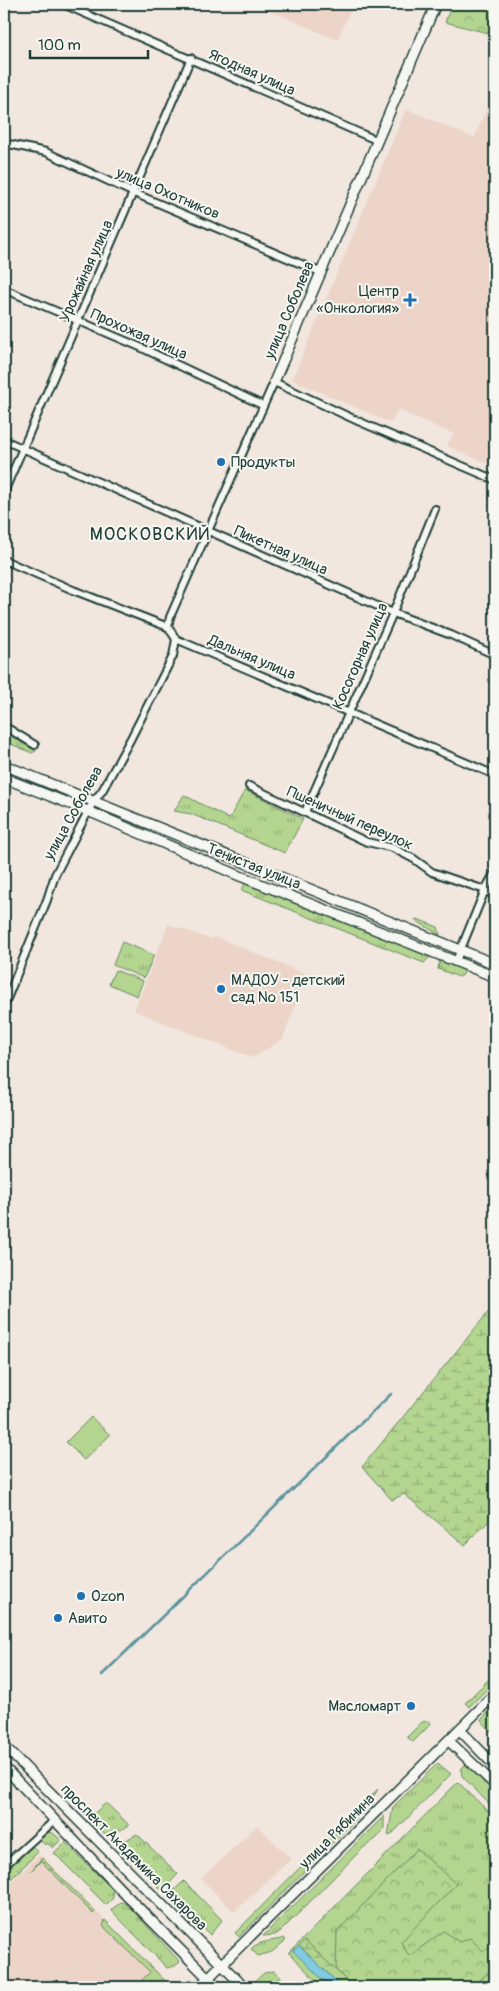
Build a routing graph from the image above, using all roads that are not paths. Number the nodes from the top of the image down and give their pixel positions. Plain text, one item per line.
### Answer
1 (63, 4) edge
2 (436, 4) edge
3 (190, 58) junction
4 (376, 140) junction
5 (4, 143) edge
6 (134, 192) junction
7 (320, 272) junction
8 (4, 288) edge
9 (78, 320) junction
10 (274, 382) junction
11 (262, 405) junction
12 (4, 440) edge
13 (23, 448) junction
14 (495, 480) edge
15 (4, 492) edge
16 (435, 508) dead end
17 (208, 531) junction
18 (4, 560) edge
19 (393, 614) junction
20 (168, 627) junction
21 (176, 639) junction
22 (495, 655) edge
23 (348, 712) junction
24 (4, 726) edge
25 (35, 745) dead end
26 (4, 765) edge
27 (495, 775) edge
28 (4, 778) edge
29 (249, 786) dead end
30 (93, 802) junction
31 (88, 811) junction
32 (305, 812) junction
33 (495, 872) edge
34 (486, 890) junction
35 (495, 896) edge
36 (460, 950) junction
37 (456, 962) junction
38 (495, 964) edge
39 (495, 977) edge
40 (4, 1006) edge
41 (495, 1694) edge
42 (460, 1730) junction
43 (449, 1740) junction
44 (4, 1746) edge
45 (495, 1766) edge
46 (4, 1767) edge
47 (495, 1785) edge
48 (55, 1820) junction
49 (4, 1866) edge
50 (222, 1965) junction
51 (208, 1978) junction
52 (199, 1987) edge
53 (217, 1987) edge
54 (244, 1987) edge

1 - 3 street, Ягодная улица
2 - 4 street, улица Соболева
3 - 4 street, Ягодная улица
3 - 6 street, Урожайная улица
4 - 7 street, улица Соболева
5 - 6 street, улица Охотников
6 - 7 street, улица Охотников
6 - 9 street, Урожайная улица
7 - 10 street, улица Соболева
8 - 9 street, Прохожая улица
9 - 11 street, Прохожая улица
9 - 13 street, Урожайная улица
10 - 11 street, улица Соболева
10 - 14 street
11 - 17 street, улица Соболева
12 - 13 street, Пикетная улица
13 - 15 street, Урожайная улица
13 - 17 street, Пикетная улица
16 - 19 street, Косогорная улица
17 - 19 street, Пикетная улица
17 - 20 street, улица Соболева
18 - 20 street
19 - 22 street, Пикетная улица
19 - 23 street, Косогорная улица
20 - 21 street
21 - 23 street, Дальняя улица
21 - 30 street, улица Соболева
23 - 27 street, Дальняя улица
23 - 32 street, Косогорная улица
24 - 25 street
26 - 30 street, Тенистая улица
28 - 31 street, Тенистая улица
29 - 32 street, Пшеничный переулок
30 - 31 street, улица Соболева
30 - 36 street, Тенистая улица
31 - 37 street, Тенистая улица
31 - 40 street, улица Соболева
32 - 34 street, Пшеничный переулок
33 - 34 street
34 - 35 street, Пшеничный переулок
34 - 36 street
36 - 37 street
36 - 38 street, Тенистая улица
37 - 39 street, Тенистая улица
41 - 42 street, улица Рябинина
42 - 43 street, улица Рябинина
42 - 45 street
43 - 47 street
43 - 50 street, улица Рябинина
44 - 50 street, проспект Академика Сахарова
46 - 48 street, проспект Академика Сахарова
48 - 49 street
48 - 51 street, проспект Академика Сахарова
50 - 51 street, улица Рябинина
50 - 54 street, проспект Академика Сахарова
51 - 52 street, улица Рябинина
51 - 53 street, проспект Академика Сахарова

